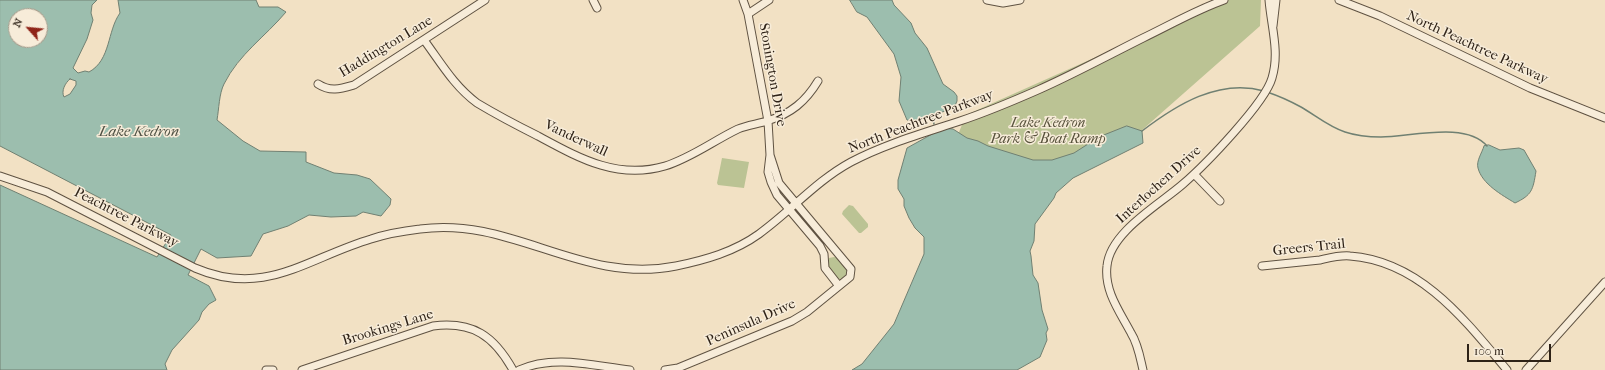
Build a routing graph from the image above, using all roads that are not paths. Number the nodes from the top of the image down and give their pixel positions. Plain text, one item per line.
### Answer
1 (485, 0) edge
2 (593, 0) edge
3 (742, 0) edge
4 (769, 0) edge
5 (987, 0) edge
6 (1020, 0) edge
7 (1224, 0) edge
8 (1269, 0) edge
9 (1276, 0) edge
10 (1339, 0) edge
11 (597, 8) dead end
12 (748, 14) junction
13 (1273, 28) junction
14 (424, 40) junction
15 (818, 81) dead end
16 (318, 84) dead end
17 (1605, 118) edge
18 (768, 121) junction
19 (770, 155) junction
20 (1194, 174) junction
21 (0, 176) edge
22 (1220, 201) dead end
23 (796, 202) junction
24 (788, 210) junction
25 (831, 245) junction
26 (823, 252) junction
27 (1262, 266) dead end
28 (241, 279) joint
29 (1605, 282) edge
30 (839, 286) junction
31 (266, 370) edge
32 (273, 370) edge
33 (302, 370) edge
34 (513, 370) edge
35 (519, 370) edge
36 (630, 370) edge
37 (665, 370) edge
38 (1143, 370) edge
39 (1507, 370) edge
40 (1526, 370) edge

1 - 14 street, Haddington Lane
2 - 11 street
3 - 12 street, Stonington Drive
4 - 12 street
5 - 6 street
7 - 23 street, North Peachtree Parkway
8 - 13 street, Interlochen Drive
9 - 13 street, Interlochen Drive
10 - 17 street, North Peachtree Parkway
12 - 18 street, Stonington Drive
13 - 20 street, Interlochen Drive
14 - 16 street, Haddington Lane
14 - 18 street, Vanderwall
15 - 18 street, Vanderwall
18 - 19 street, Stonington Drive
19 - 23 street, Stonington Drive
19 - 24 street, Stonington Drive
20 - 22 street
20 - 38 street, Interlochen Drive
21 - 28 street, Peachtree Parkway
23 - 24 street, North Peachtree Parkway
23 - 25 street, Peninsula Drive
24 - 26 street
24 - 28 street, North Peachtree Parkway
25 - 26 street
25 - 30 street, Peninsula Drive
26 - 30 street
27 - 39 street, Greers Trail
29 - 40 street
30 - 37 street, Peninsula Drive
31 - 32 street
33 - 34 street, Brookings Lane
35 - 36 street

